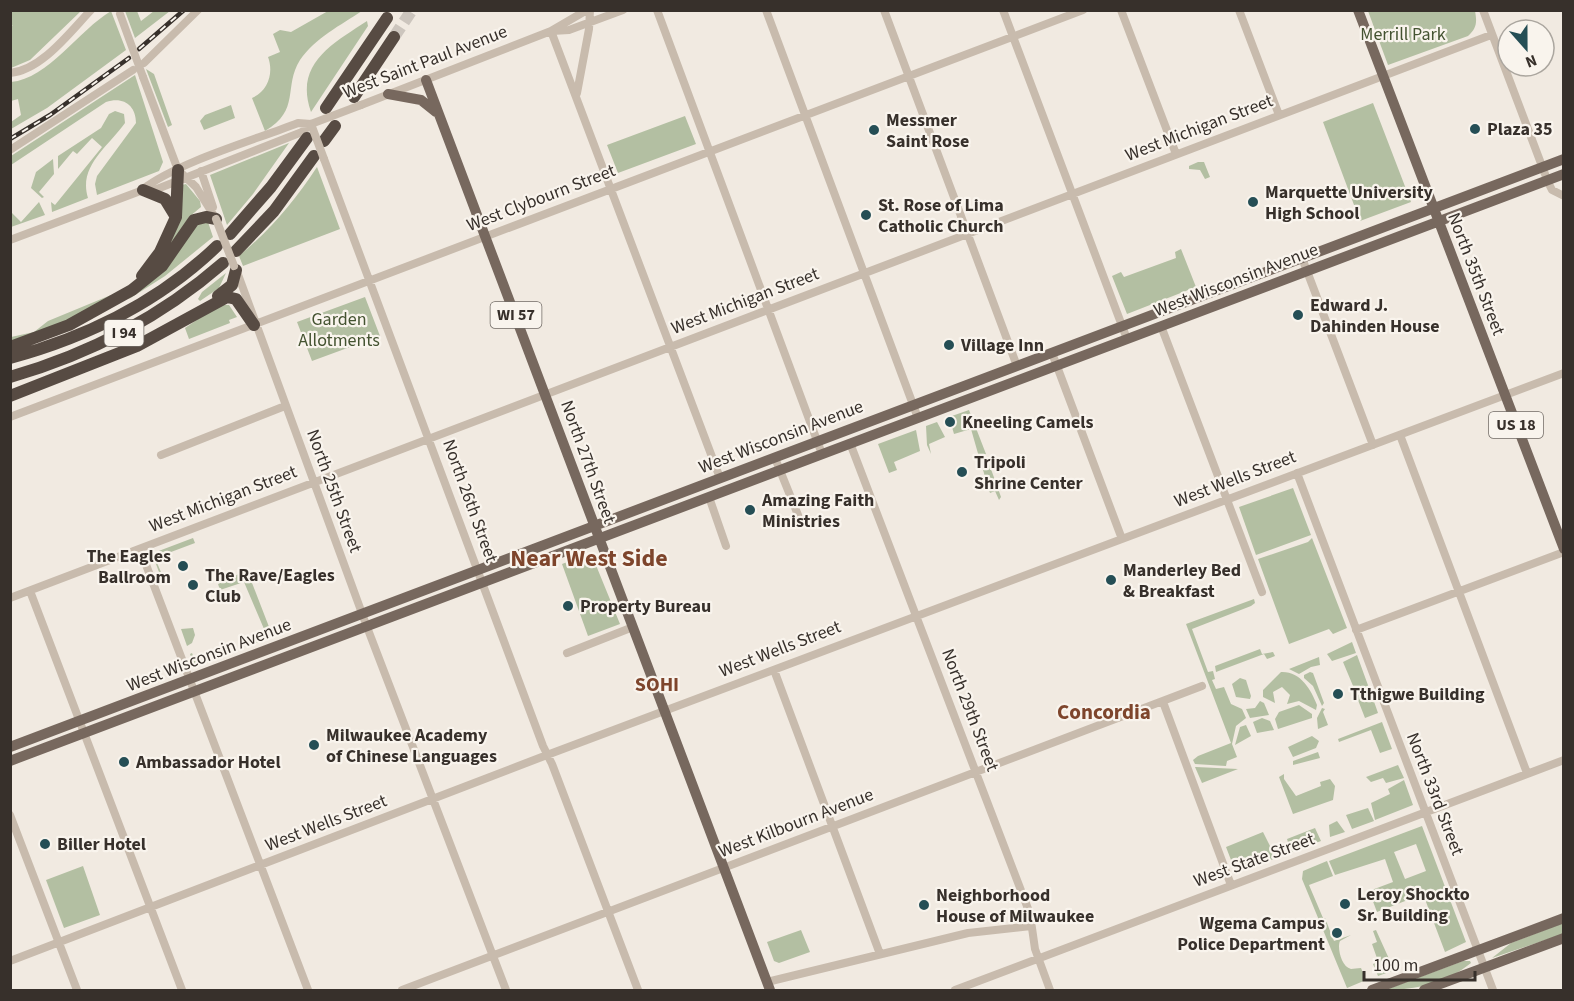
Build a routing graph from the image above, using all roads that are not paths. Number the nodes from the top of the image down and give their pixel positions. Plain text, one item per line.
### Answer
1 (91, 10) edge
2 (198, 10) edge
3 (589, 10) edge
4 (623, 10) edge
5 (657, 10) edge
6 (766, 10) edge
7 (884, 10) edge
8 (1003, 10) edge
9 (1083, 10) edge
10 (1121, 10) edge
11 (1239, 10) edge
12 (1358, 10) edge
13 (1483, 10) edge
14 (120, 12) edge
15 (387, 18) dead end
16 (590, 23) junction
17 (551, 31) junction
18 (1491, 35) junction
19 (1013, 37) junction
20 (394, 38) tunnel mouth
21 (144, 63) dead end
22 (133, 70) dead end
23 (10, 73) edge
24 (909, 76) junction
25 (1383, 77) junction
26 (426, 80) junction
27 (388, 94) junction
28 (577, 94) junction
29 (357, 101) junction
30 (326, 108) dead end
31 (1279, 115) junction
32 (440, 116) junction
33 (806, 116) junction
34 (306, 121) junction
35 (334, 126) dead end
36 (300, 136) junction
37 (324, 141) dead end
38 (10, 150) edge
39 (710, 152) junction
40 (1176, 154) junction
41 (319, 158) junction
42 (1563, 159) edge
43 (1542, 168) junction
44 (201, 171) junction
45 (1563, 174) edge
46 (181, 176) junction
47 (1548, 182) junction
48 (612, 189) junction
49 (143, 190) junction
50 (1071, 194) junction
51 (1563, 196) edge
52 (1434, 209) junction
53 (176, 217) junction
54 (216, 219) junction
55 (1439, 221) junction
56 (968, 232) junction
57 (230, 234) dead end
58 (487, 236) junction
59 (10, 240) edge
60 (1337, 245) junction
61 (217, 246) dead end
62 (236, 251) dead end
63 (1342, 257) junction
64 (1302, 258) junction
65 (231, 266) junction
66 (1307, 270) junction
67 (864, 273) junction
68 (370, 280) junction
69 (111, 303) junction
70 (768, 310) junction
71 (198, 312) junction
72 (254, 325) junction
73 (1122, 326) junction
74 (1161, 326) junction
75 (1127, 339) junction
76 (670, 346) junction
77 (10, 347) edge
78 (1052, 352) junction
79 (10, 358) edge
80 (1017, 366) junction
81 (1057, 366) junction
82 (1563, 373) edge
83 (10, 378) edge
84 (546, 394) junction
85 (1504, 395) junction
86 (10, 396) edge
87 (914, 405) junction
88 (285, 406) junction
89 (10, 417) edge
90 (918, 417) junction
91 (1400, 435) junction
92 (429, 438) junction
93 (818, 442) junction
94 (850, 443) junction
95 (1373, 445) junction
96 (822, 454) junction
97 (161, 455) dead end
98 (775, 458) junction
99 (780, 470) junction
100 (1297, 473) junction
101 (720, 478) junction
102 (313, 482) junction
103 (709, 497) junction
104 (1227, 500) junction
105 (696, 502) junction
106 (798, 515) dead end
107 (595, 526) junction
108 (599, 539) junction
109 (1122, 539) junction
110 (726, 546) dead end
111 (140, 549) junction
112 (1563, 550) edge
113 (478, 570) junction
114 (483, 582) junction
115 (30, 591) junction
116 (1262, 592) dead end
117 (1459, 592) junction
118 (10, 598) edge
119 (362, 614) junction
120 (916, 616) junction
121 (367, 627) junction
122 (633, 627) junction
123 (1356, 630) junction
124 (567, 653) dead end
125 (774, 670) junction
126 (190, 680) junction
127 (1202, 686) dead end
128 (194, 693) junction
129 (1163, 702) junction
130 (663, 711) junction
131 (82, 726) junction
132 (10, 747) edge
133 (547, 755) junction
134 (1563, 760) edge
135 (10, 761) edge
136 (976, 773) junction
137 (1527, 773) junction
138 (433, 799) junction
139 (1424, 813) junction
140 (10, 815) edge
141 (832, 826) junction
142 (261, 866) junction
143 (724, 868) junction
144 (1231, 885) junction
145 (151, 908) junction
146 (609, 912) junction
147 (1563, 918) edge
148 (1031, 926) junction
149 (1563, 938) edge
150 (59, 943) junction
151 (1478, 951) junction
152 (880, 954) junction
153 (493, 956) junction
154 (1039, 959) junction
155 (10, 961) edge
156 (1484, 968) junction
157 (768, 986) edge
158 (77, 990) edge
159 (182, 990) edge
160 (308, 990) edge
161 (402, 990) edge
162 (506, 990) edge
163 (638, 990) edge
164 (955, 990) edge
165 (1050, 990) edge
166 (1372, 990) edge
167 (1424, 990) edge
168 (1493, 990) edge

1 - 23 street
2 - 21 street
3 - 16 street
3 - 17 street, West Saint Paul Avenue
4 - 16 street, West Saint Paul Avenue
5 - 39 street
6 - 33 street
7 - 24 street
8 - 19 street
9 - 19 street, West Clybourn Street
10 - 40 street
11 - 31 street
12 - 25 main road, North 35th Street
13 - 18 street
14 - 46 street, North 25th Street, bridge
15 - 30 highway
16 - 17 street, West Saint Paul Avenue
16 - 28 street
17 - 26 street, West Saint Paul Avenue
17 - 28 street
18 - 25 street, West Michigan Street
18 - 43 street
19 - 24 street, West Clybourn Street
19 - 50 street
20 - 29 highway
22 - 38 street
24 - 33 street, West Clybourn Street
24 - 56 street
25 - 31 street, West Michigan Street
25 - 52 main road, North 35th Street
26 - 27 street, West Saint Paul Avenue
26 - 32 main road, North 27th Street / WI 57
27 - 29 street, West Saint Paul Avenue
27 - 32 main road
28 - 48 street
29 - 34 street, West Saint Paul Avenue, bridge
31 - 40 street, West Michigan Street
32 - 58 main road, North 27th Street / WI 57
33 - 39 street, West Clybourn Street
33 - 67 street
34 - 36 street, West Saint Paul Avenue
34 - 41 street, North 26th Street, bridge
34 - 46 street, West Saint Paul Avenue
35 - 37 highway
36 - 44 street, West Saint Paul Avenue
36 - 57 highway
39 - 48 street, West Clybourn Street
39 - 70 street
40 - 50 street, West Michigan Street
41 - 62 highway
41 - 68 street, North 26th Street
42 - 43 main road, West Wisconsin Avenue
43 - 47 street
43 - 52 main road, West Wisconsin Avenue
44 - 46 street, West Saint Paul Avenue
44 - 54 street
45 - 47 main road, West Wisconsin Avenue
46 - 49 street, West Saint Paul Avenue
46 - 53 highway
46 - 54 street, North 25th Street
47 - 51 street
47 - 55 main road, West Wisconsin Avenue
48 - 58 street, West Clybourn Street
48 - 76 street
49 - 53 highway
49 - 59 street, West Saint Paul Avenue
50 - 56 street, West Michigan Street
50 - 73 street
52 - 55 main road, North 35th Street / US 18
52 - 60 main road, West Wisconsin Avenue
53 - 69 highway
54 - 65 street, North 25th Street, bridge
54 - 69 highway
55 - 63 main road, West Wisconsin Avenue
55 - 85 main road, North 35th Street / US 18
56 - 67 street, West Michigan Street
56 - 80 street
58 - 68 street, West Clybourn Street
58 - 84 main road, North 27th Street / WI 57
60 - 63 main road
60 - 64 main road, West Wisconsin Avenue
61 - 79 highway, I 94
63 - 66 main road, West Wisconsin Avenue
64 - 66 street
64 - 73 main road, West Wisconsin Avenue
65 - 71 highway
65 - 72 street, North 25th Street
65 - 83 highway, I 94
66 - 74 main road, West Wisconsin Avenue
66 - 95 street
67 - 70 street, West Michigan Street
67 - 87 street
68 - 72 street, West Clybourn Street
68 - 92 street, North 26th Street
69 - 77 highway
70 - 76 street, West Michigan Street
70 - 93 street
71 - 72 highway
71 - 86 highway
72 - 88 street, North 25th Street
72 - 89 street, West Clybourn Street
73 - 75 street
73 - 78 main road, West Wisconsin Avenue
74 - 75 main road, West Wisconsin Avenue
74 - 104 street
75 - 81 main road, West Wisconsin Avenue
76 - 84 street, West Michigan Street
76 - 101 street
78 - 80 main road, West Wisconsin Avenue
78 - 81 street
80 - 87 main road, West Wisconsin Avenue
81 - 90 main road, West Wisconsin Avenue
81 - 109 street
82 - 85 street, West Wells Street
84 - 92 street, West Michigan Street
84 - 107 main road, North 27th Street / WI 57
85 - 91 street, West Wells Street
85 - 112 main road, North 35th Street / US 18
87 - 90 street
87 - 93 main road, West Wisconsin Avenue
88 - 97 street
88 - 102 street, North 25th Street
90 - 94 main road, West Wisconsin Avenue
91 - 95 street, West Wells Street
91 - 117 street
92 - 102 street, West Michigan Street
92 - 113 street, North 26th Street
93 - 96 street
93 - 98 main road, West Wisconsin Avenue
94 - 96 main road, West Wisconsin Avenue
94 - 120 street, North 29th Street
95 - 100 street, West Wells Street
96 - 99 main road, West Wisconsin Avenue
98 - 99 street
98 - 101 main road, West Wisconsin Avenue
99 - 103 main road, West Wisconsin Avenue
99 - 106 street
100 - 104 street, West Wells Street
100 - 123 street, North 33rd Street
101 - 105 main road
101 - 107 main road, West Wisconsin Avenue
102 - 111 street, West Michigan Street
102 - 119 street, North 25th Street
103 - 105 main road, West Wisconsin Avenue
103 - 110 street
104 - 109 street, West Wells Street
104 - 116 street
105 - 108 main road, West Wisconsin Avenue
107 - 108 main road, North 27th Street / WI 57
107 - 113 main road, West Wisconsin Avenue
108 - 114 main road, West Wisconsin Avenue
108 - 122 main road, North 27th Street / WI 57
109 - 120 street, West Wells Street
111 - 115 street, West Michigan Street
111 - 126 street
112 - 117 street
113 - 114 street, North 26th Street
113 - 119 main road, West Wisconsin Avenue
114 - 121 main road, West Wisconsin Avenue
114 - 133 street, North 26th Street
115 - 118 street, West Michigan Street
115 - 131 street
117 - 123 street
117 - 137 street
119 - 121 street, North 25th Street
119 - 126 main road, West Wisconsin Avenue
120 - 125 street, West Wells Street
120 - 136 street, North 29th Street
121 - 128 main road, West Wisconsin Avenue
121 - 138 street, North 25th Street
122 - 124 street
122 - 130 main road, North 27th Street / WI 57
123 - 139 street, North 33rd Street
125 - 130 street, West Wells Street
125 - 141 street
126 - 128 street
126 - 131 main road, West Wisconsin Avenue
127 - 129 street, West Kilbourn Avenue
128 - 131 main road, West Wisconsin Avenue
128 - 142 street
129 - 136 street, West Kilbourn Avenue
129 - 144 street
130 - 133 street, West Wells Street
130 - 143 main road, North 27th Street / WI 57
131 - 132 main road, West Wisconsin Avenue
131 - 135 main road, West Wisconsin Avenue
131 - 145 street
133 - 138 street, West Wells Street
133 - 146 street, North 26th Street
134 - 137 street, West State Street
136 - 141 street, West Kilbourn Avenue
136 - 148 street, North 29th Street
137 - 139 street, West State Street
138 - 142 street, West Wells Street
138 - 153 street, North 25th Street
139 - 144 street, West State Street
139 - 151 street, North 33rd Street
140 - 150 street
141 - 143 street, West Kilbourn Avenue
141 - 152 street
142 - 145 street, West Wells Street
142 - 160 street
143 - 146 street, West Kilbourn Avenue
143 - 157 main road, North 27th Street / WI 57
144 - 154 street, West State Street
145 - 150 street, West Wells Street
145 - 159 street
146 - 153 street, West Kilbourn Avenue
146 - 163 street, North 26th Street
147 - 151 main road
148 - 152 street
148 - 154 street, North 29th Street
149 - 156 main road
150 - 155 street, West Wells Street
150 - 158 street
151 - 156 street, North 33rd Street
151 - 166 main road
152 - 157 street
153 - 161 street, West Kilbourn Avenue
153 - 162 street, North 25th Street
154 - 164 street, West State Street
154 - 165 street, North 29th Street
156 - 167 main road
156 - 168 street, North 33rd Street

